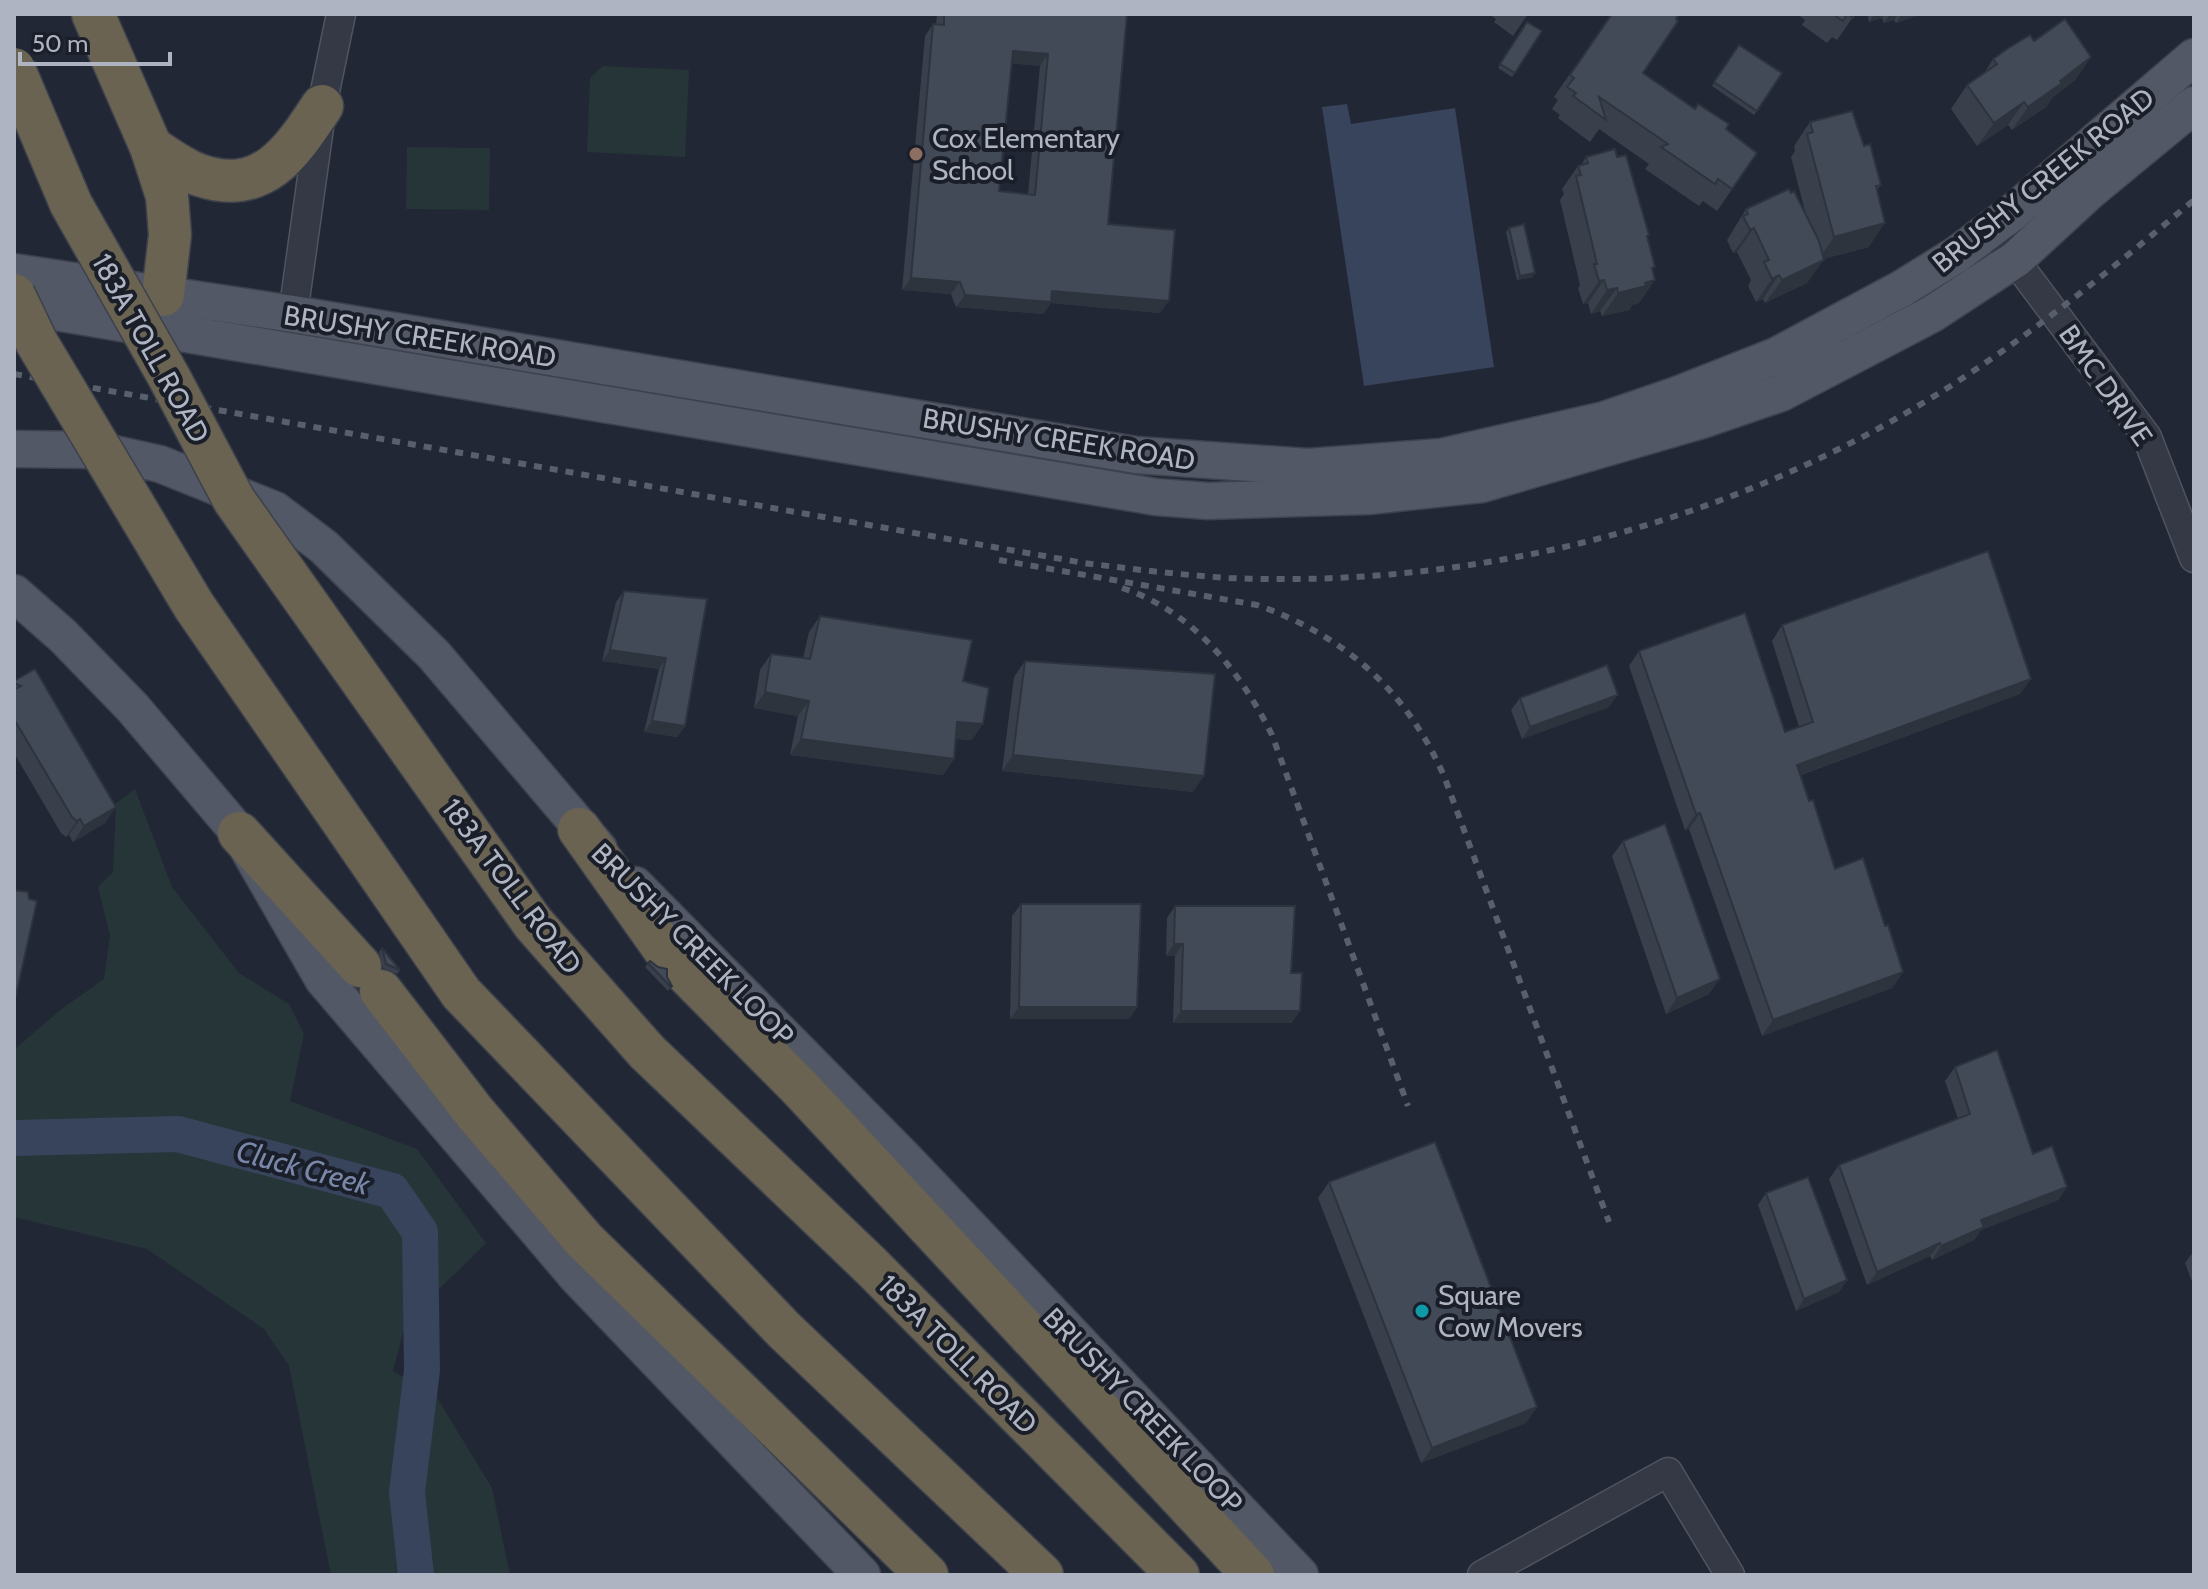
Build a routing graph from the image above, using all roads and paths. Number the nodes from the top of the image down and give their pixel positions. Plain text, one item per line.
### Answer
1 (93, 14) edge
2 (341, 14) edge
3 (2194, 57) edge
4 (14, 69) edge
5 (2194, 105) edge
6 (322, 106) junction
7 (151, 147) junction
8 (1990, 227) junction
9 (2016, 259) junction
10 (16, 295) edge
11 (162, 304) junction
12 (293, 314) junction
13 (338, 359) junction
14 (613, 404) junction
15 (19, 456) edge
16 (1199, 460) junction
17 (2194, 558) edge
18 (14, 593) edge
19 (579, 829) junction
20 (239, 833) junction
21 (862, 1575) edge
22 (927, 1575) edge
23 (1042, 1575) edge
24 (1178, 1575) edge
25 (1253, 1575) edge
26 (1300, 1575) edge
27 (1482, 1575) edge
28 (1730, 1575) edge

1 - 7 highway
2 - 6 street
3 - 8 main road, BRUSHY CREEK ROAD
4 - 24 highway, 183A TOLL ROAD, bridge
5 - 9 main road, BRUSHY CREEK ROAD
6 - 7 highway
6 - 12 street
7 - 11 highway
8 - 9 street, BMC DRIVE
8 - 16 main road, BRUSHY CREEK ROAD
9 - 14 main road, BRUSHY CREEK ROAD
9 - 17 street, BMC DRIVE
10 - 11 main road, BRUSHY CREEK ROAD
10 - 13 main road, BRUSHY CREEK ROAD
10 - 23 highway, bridge
11 - 12 main road, BRUSHY CREEK ROAD
12 - 13 main road
12 - 16 main road, BRUSHY CREEK ROAD
13 - 14 main road, BRUSHY CREEK ROAD
14 - 16 main road
15 - 19 main road, BRUSHY CREEK LOOP
18 - 20 main road
19 - 25 highway
19 - 26 main road, BRUSHY CREEK LOOP
20 - 21 main road
20 - 22 highway
27 - 28 street

